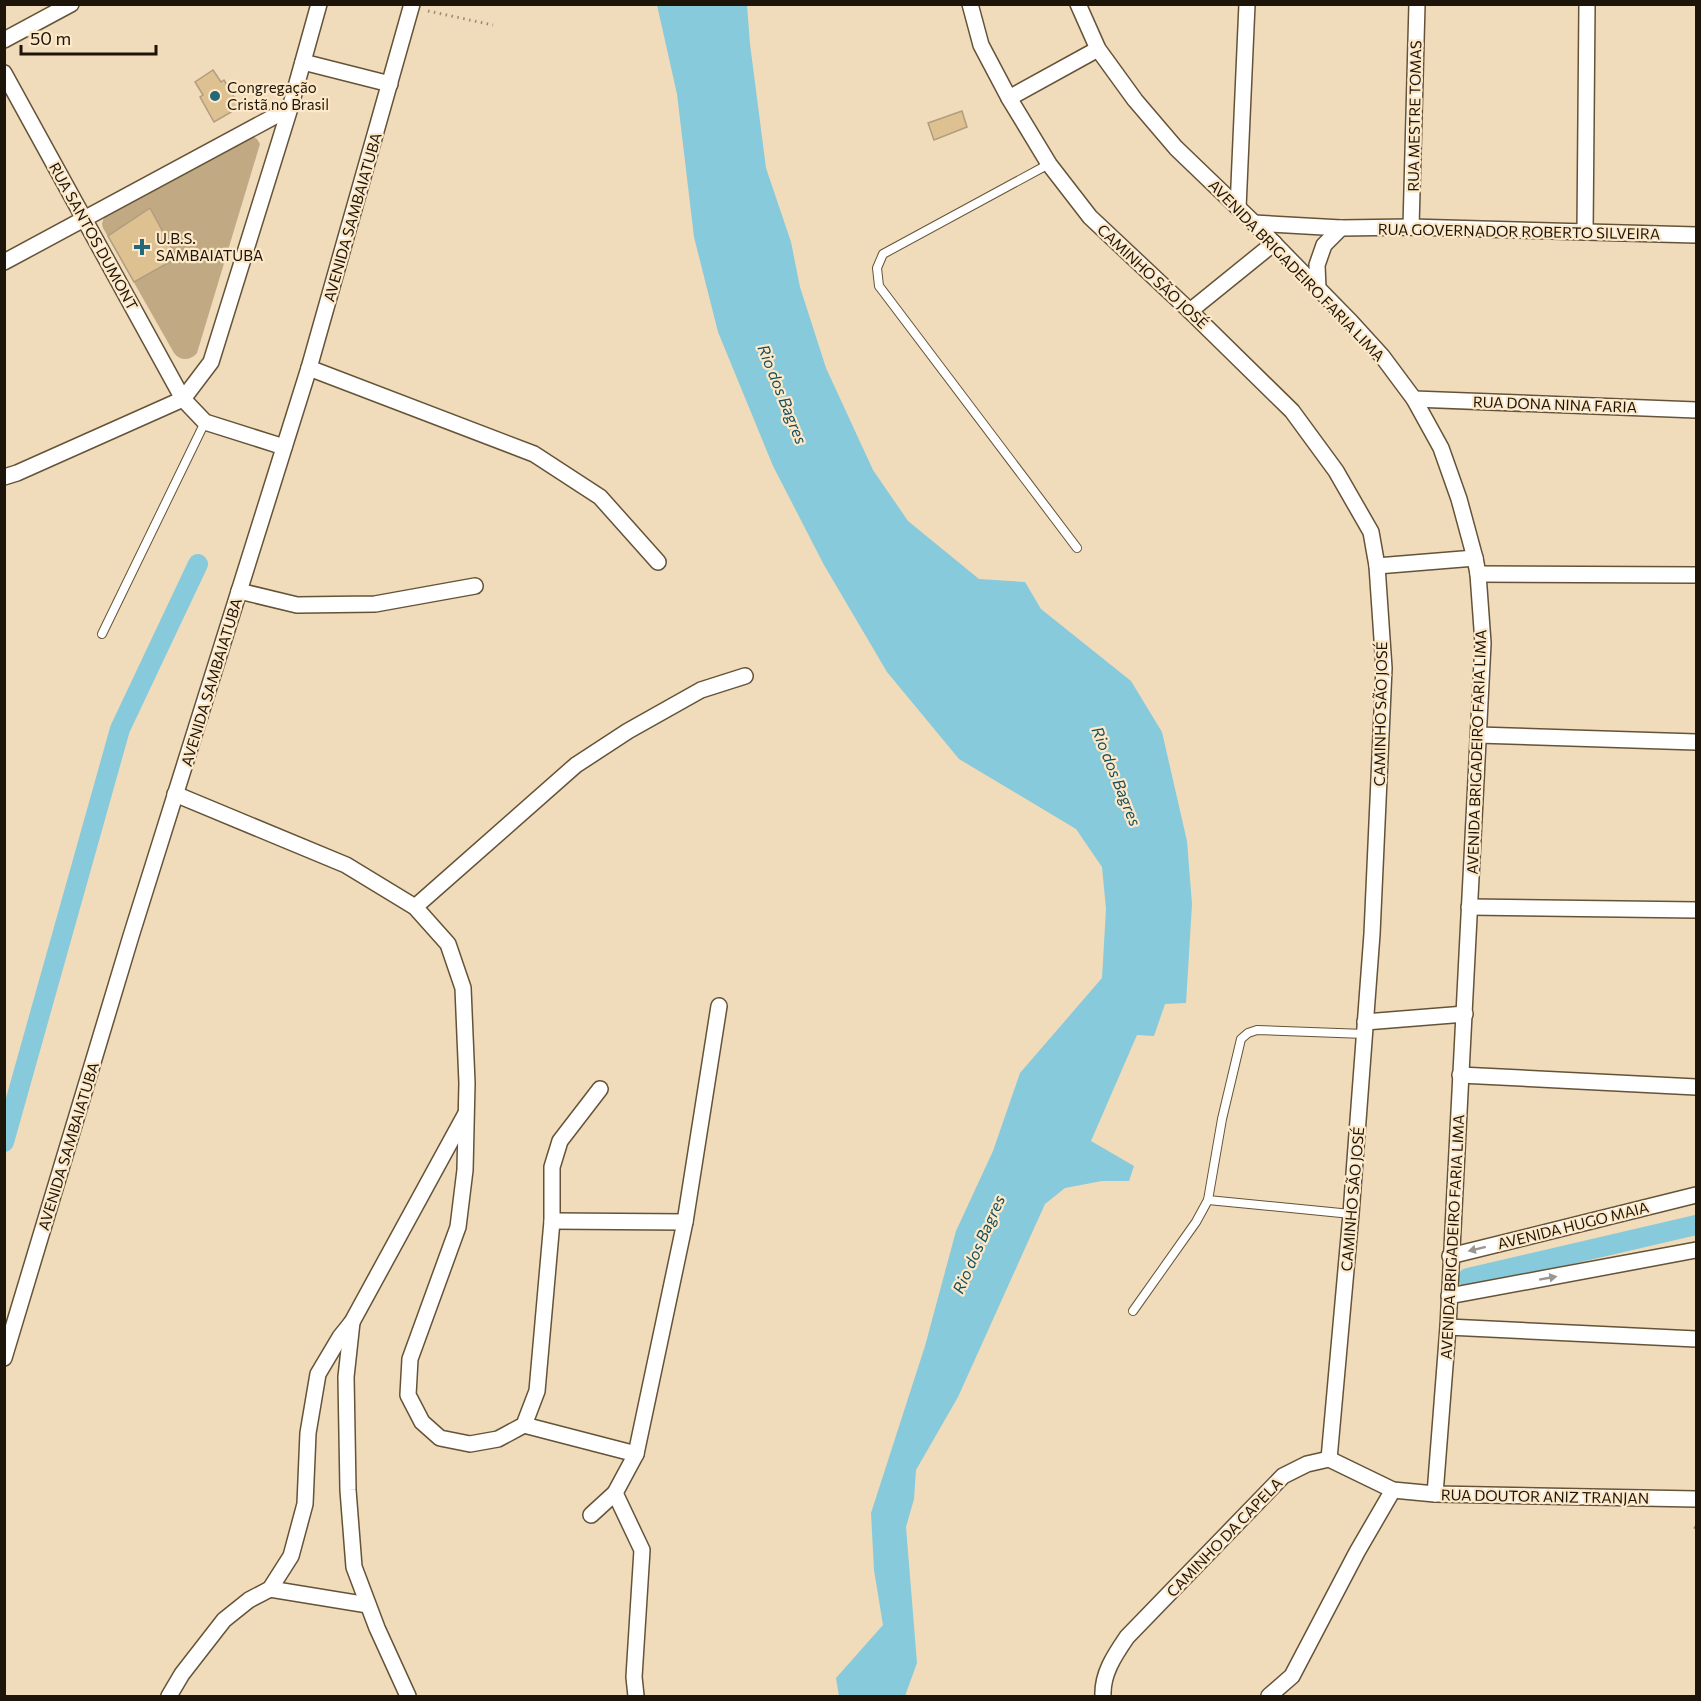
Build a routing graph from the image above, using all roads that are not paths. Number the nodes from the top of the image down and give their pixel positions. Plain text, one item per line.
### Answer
1 (71, 4) edge
2 (319, 4) edge
3 (970, 4) edge
4 (1078, 4) edge
5 (1247, 4) edge
6 (1417, 4) edge
7 (1587, 4) edge
8 (412, 6) edge
9 (4, 40) edge
10 (1098, 49) junction
11 (303, 62) junction
12 (4, 73) edge
13 (390, 84) junction
14 (1009, 98) junction
15 (290, 108) junction
16 (1049, 164) junction
17 (1238, 207) junction
18 (85, 219) junction
19 (1254, 223) junction
20 (1411, 227) junction
21 (1341, 228) junction
22 (1585, 232) junction
23 (1696, 235) edge
24 (1274, 243) junction
25 (4, 262) edge
26 (1318, 289) junction
27 (1190, 311) junction
28 (309, 368) junction
29 (183, 399) junction
30 (1414, 399) junction
31 (1696, 410) edge
32 (205, 422) junction
33 (284, 447) junction
34 (4, 477) edge
35 (1077, 548) dead end
36 (1475, 558) junction
37 (658, 562) dead end
38 (1377, 566) junction
39 (1478, 574) junction
40 (1696, 575) edge
41 (475, 586) dead end
42 (239, 591) junction
43 (102, 634) dead end
44 (745, 676) dead end
45 (1478, 735) junction
46 (1696, 742) edge
47 (176, 794) junction
48 (415, 907) junction
49 (1469, 907) junction
50 (1696, 910) edge
51 (719, 1006) dead end
52 (1465, 1014) junction
53 (1365, 1028) junction
54 (1460, 1076) junction
55 (1696, 1087) edge
56 (600, 1089) dead end
57 (466, 1113) junction
58 (1696, 1195) edge
59 (1209, 1200) junction
60 (1351, 1214) junction
61 (552, 1221) junction
62 (685, 1222) junction
63 (1696, 1250) edge
64 (1450, 1256) junction
65 (1449, 1296) junction
66 (1133, 1311) dead end
67 (352, 1322) junction
68 (1448, 1327) junction
69 (1696, 1339) edge
70 (4, 1358) edge
71 (524, 1425) junction
72 (636, 1454) junction
73 (1329, 1458) junction
74 (1393, 1490) junction
75 (615, 1493) junction
76 (1435, 1494) junction
77 (1696, 1499) edge
78 (591, 1515) dead end
79 (270, 1589) junction
80 (368, 1605) junction
81 (169, 1696) edge
82 (408, 1696) edge
83 (636, 1696) edge
84 (1103, 1696) edge
85 (1269, 1696) edge

1 - 9 street
2 - 11 street
3 - 14 street, CAMINHO SÃO JOSÉ
4 - 10 street, AVENIDA BRIGADEIRO FARIA LIMA
5 - 17 street
6 - 20 street, RUA MESTRE TOMAS
7 - 22 street
8 - 13 street, AVENIDA SAMBAIATUBA
10 - 14 street
10 - 17 street, AVENIDA BRIGADEIRO FARIA LIMA
11 - 13 street
11 - 15 street
12 - 18 street, RUA SANTOS DUMONT
13 - 28 street, AVENIDA SAMBAIATUBA
14 - 16 street, CAMINHO SÃO JOSÉ
15 - 18 street
15 - 29 street
16 - 27 street, CAMINHO SÃO JOSÉ
16 - 35 lane
17 - 19 street, AVENIDA BRIGADEIRO FARIA LIMA
18 - 25 street
18 - 29 street, RUA SANTOS DUMONT
19 - 21 street, RUA GOVERNADOR ROBERTO SILVEIRA
19 - 24 street, AVENIDA BRIGADEIRO FARIA LIMA
20 - 21 street, RUA GOVERNADOR ROBERTO SILVEIRA
20 - 22 street, RUA GOVERNADOR ROBERTO SILVEIRA
21 - 26 street
22 - 23 street, RUA GOVERNADOR ROBERTO SILVEIRA
24 - 26 street, AVENIDA BRIGADEIRO FARIA LIMA
24 - 27 street
26 - 30 street, AVENIDA BRIGADEIRO FARIA LIMA
27 - 38 street, CAMINHO SÃO JOSÉ
28 - 33 street, AVENIDA SAMBAIATUBA
28 - 37 street
29 - 32 street, RUA SANTOS DUMONT
29 - 34 street
30 - 31 street, RUA DONA NINA FARIA
30 - 36 street, AVENIDA BRIGADEIRO FARIA LIMA
32 - 33 street
32 - 43 lane
33 - 42 street, AVENIDA SAMBAIATUBA
36 - 38 street
36 - 39 street, AVENIDA BRIGADEIRO FARIA LIMA
38 - 53 street, CAMINHO SÃO JOSÉ
39 - 40 street
39 - 45 street, AVENIDA BRIGADEIRO FARIA LIMA
41 - 42 street
42 - 47 street, AVENIDA SAMBAIATUBA
44 - 48 street
45 - 46 street
45 - 49 street, AVENIDA BRIGADEIRO FARIA LIMA
47 - 48 street
47 - 70 street, AVENIDA SAMBAIATUBA
48 - 57 street
49 - 50 street
49 - 52 street, AVENIDA BRIGADEIRO FARIA LIMA
51 - 62 street
52 - 53 street
52 - 54 street, AVENIDA BRIGADEIRO FARIA LIMA
53 - 59 lane
53 - 60 street, CAMINHO SÃO JOSÉ
54 - 55 street
54 - 64 street, AVENIDA BRIGADEIRO FARIA LIMA
56 - 61 street
57 - 67 street
57 - 71 street
58 -> 64 street, AVENIDA HUGO MAIA
59 - 60 lane
59 - 66 lane
60 - 73 street, CAMINHO SÃO JOSÉ
61 - 62 street
61 - 71 street
62 - 72 street
65 -> 63 street
64 - 65 street, AVENIDA BRIGADEIRO FARIA LIMA
65 - 68 street, AVENIDA BRIGADEIRO FARIA LIMA
67 - 79 street
67 - 80 street
68 - 69 street
68 - 76 street, AVENIDA BRIGADEIRO FARIA LIMA
71 - 72 street
72 - 75 street
73 - 74 street
73 - 84 street, CAMINHO DA CAPELA
74 - 76 street, RUA DOUTOR ANIZ TRANJAN
74 - 85 street
75 - 78 street
75 - 83 street
76 - 77 street, RUA DOUTOR ANIZ TRANJAN
79 - 80 street
79 - 81 street
80 - 82 street

